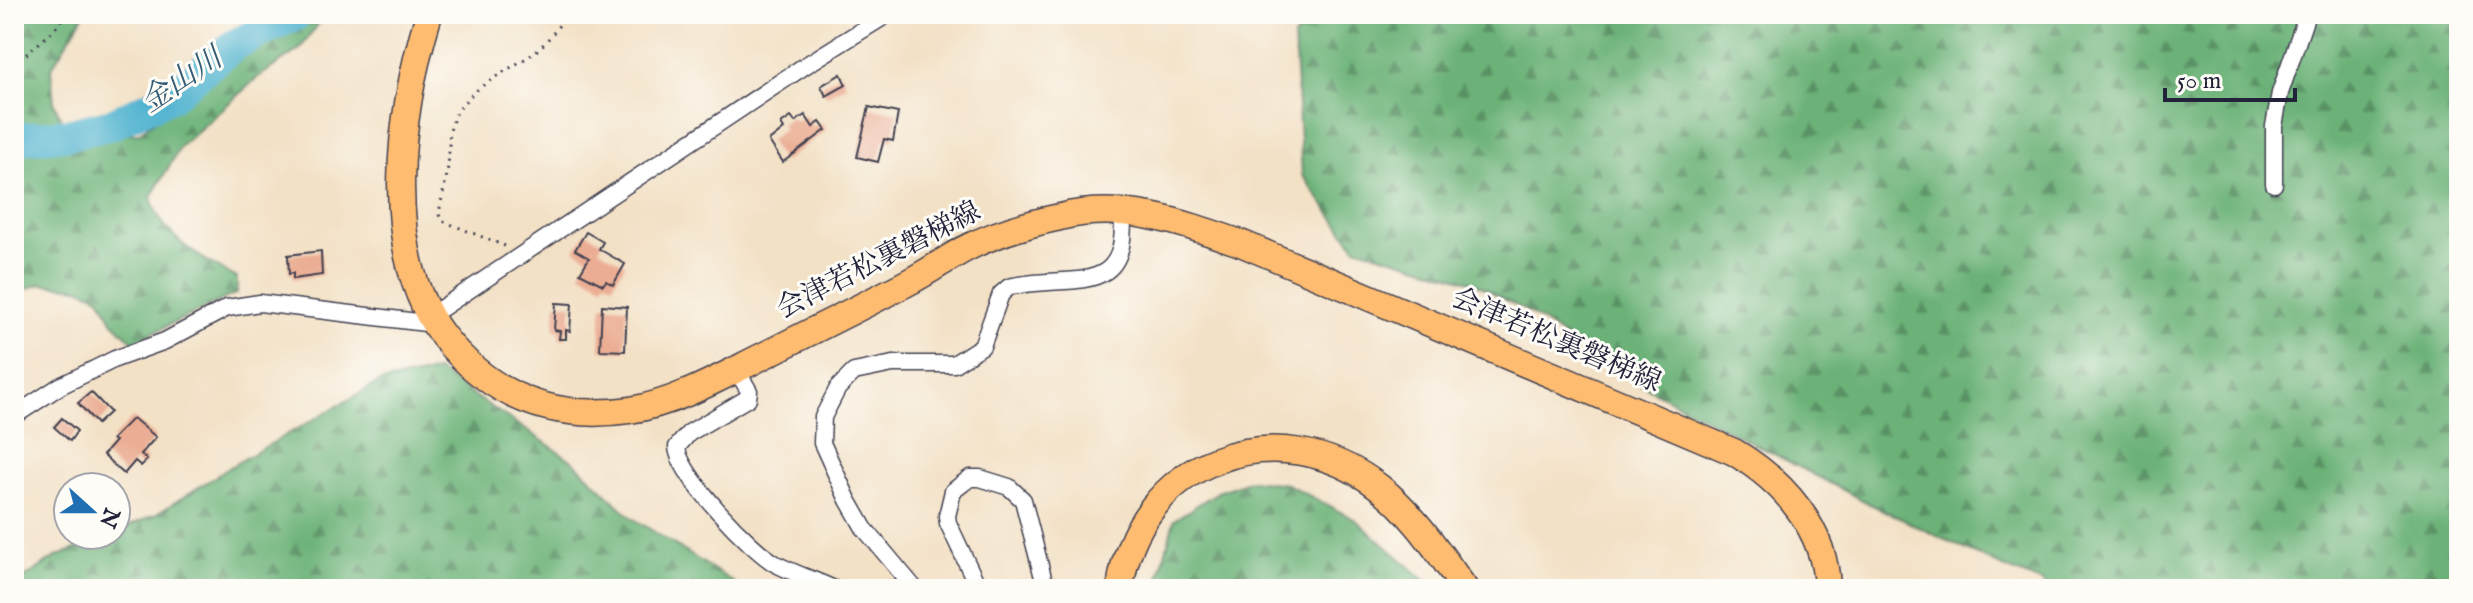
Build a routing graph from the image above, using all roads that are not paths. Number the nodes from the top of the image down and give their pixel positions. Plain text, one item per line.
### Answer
1 (429, 14) edge
2 (888, 14) edge
3 (2307, 14) edge
4 (2274, 184) dead end
5 (1122, 212) junction
6 (432, 320) junction
7 (736, 369) junction
8 (14, 416) edge
9 (834, 589) edge
10 (915, 589) edge
11 (979, 589) edge
12 (1046, 589) edge
13 (1120, 589) edge
14 (1465, 589) edge
15 (1827, 589) edge

1 - 6 main road, 会津若松裏磐梯線
2 - 6 street
3 - 4 street
5 - 7 main road, 会津若松裏磐梯線
5 - 10 street
5 - 15 main road, 会津若松裏磐梯線
6 - 7 main road, 会津若松裏磐梯線
6 - 8 street
7 - 9 street
11 - 12 street
13 - 14 main road

